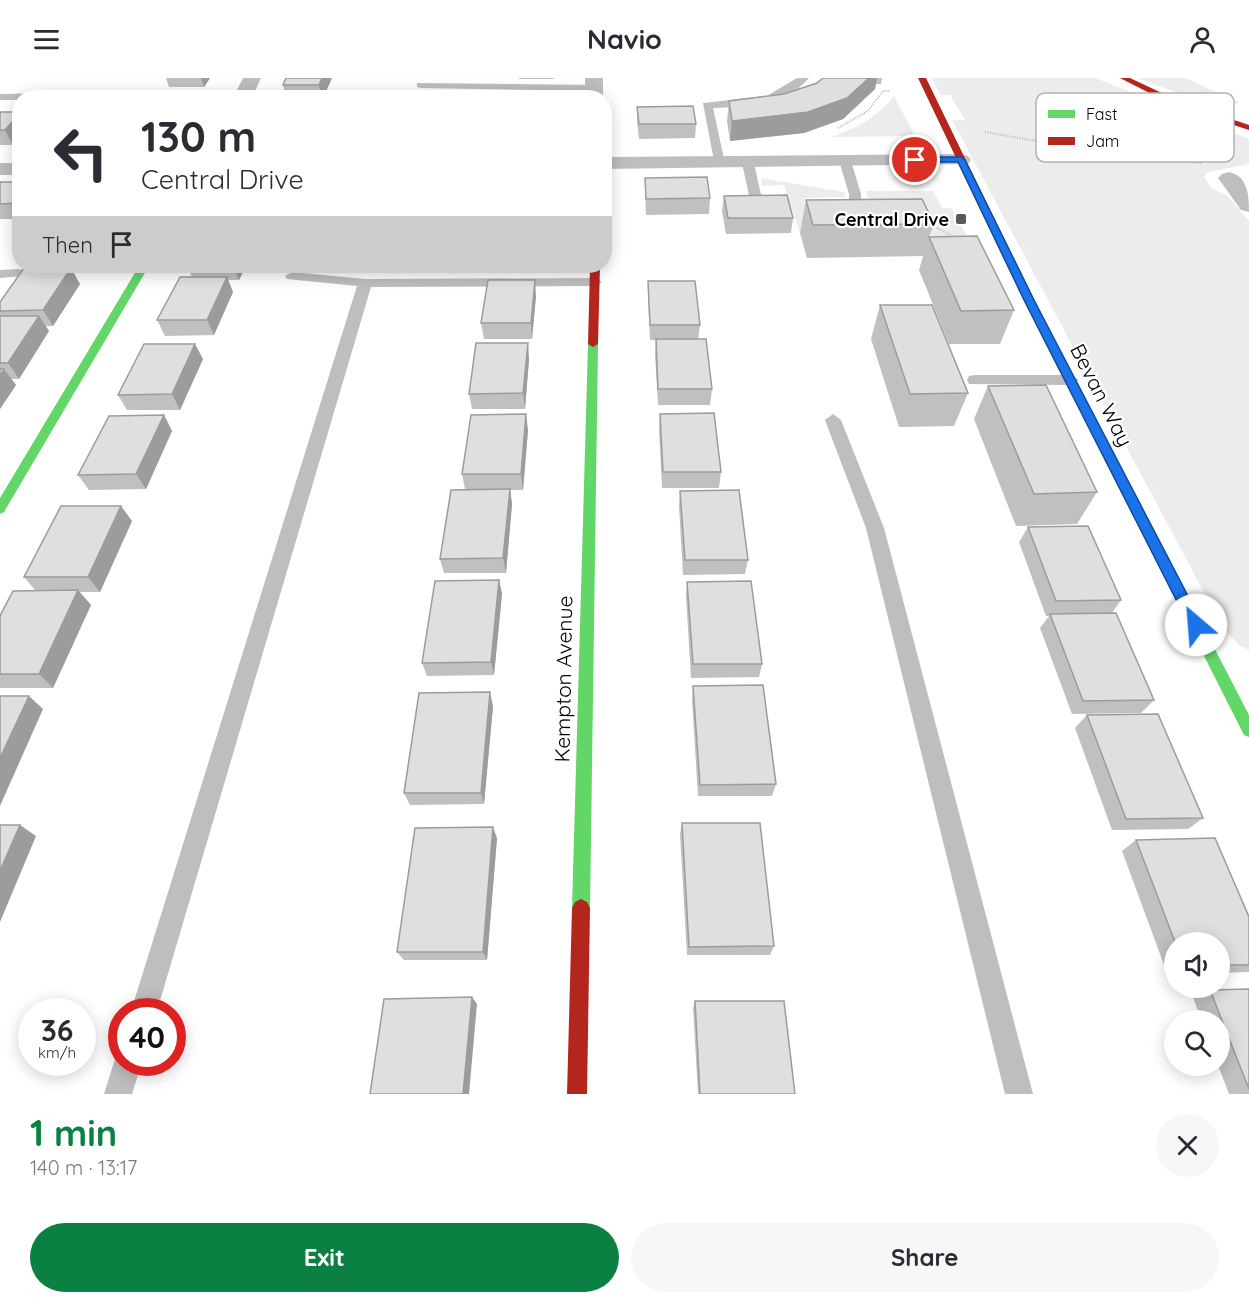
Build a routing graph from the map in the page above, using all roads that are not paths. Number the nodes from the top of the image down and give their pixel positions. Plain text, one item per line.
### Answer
1 (804, 78) edge
2 (1124, 78) edge
3 (422, 82) edge
4 (924, 84) edge
5 (594, 88) edge
6 (1156, 93) edge
7 (1234, 123) edge
8 (1249, 128) edge
9 (961, 160) junction
10 (845, 161) junction
11 (612, 163) edge
12 (719, 163) junction
13 (748, 163) junction
14 (1229, 178) dead end
15 (755, 195) edge
16 (1249, 205) edge
17 (855, 208) edge
18 (18, 273) edge
19 (140, 273) edge
20 (595, 273) edge
21 (0, 274) edge
22 (292, 276) dead end
23 (595, 282) junction
24 (365, 283) junction
25 (975, 380) dead end
26 (1071, 380) junction
27 (833, 420) dead end
28 (0, 509) edge
29 (1238, 686) edge
30 (1249, 730) edge
31 (148, 998) edge
32 (124, 1076) edge
33 (118, 1094) edge
34 (577, 1094) edge
35 (1019, 1094) edge

1 - 12 lane
2 - 6 street
3 - 5 lane
4 - 9 street, Bevan Way
7 - 8 street
9 - 10 street
9 - 26 street, Bevan Way
10 - 13 street
10 - 17 lane
11 - 12 street
12 - 13 street
13 - 15 lane
14 - 16 street
18 - 21 lane
19 - 28 street
20 - 23 street, Kempton Avenue
22 - 24 lane
23 - 24 lane
23 - 34 street, Kempton Avenue
24 - 31 lane
25 - 26 lane
26 - 29 street, Bevan Way
27 - 35 lane
29 - 30 street, Bevan Way
32 - 33 lane

